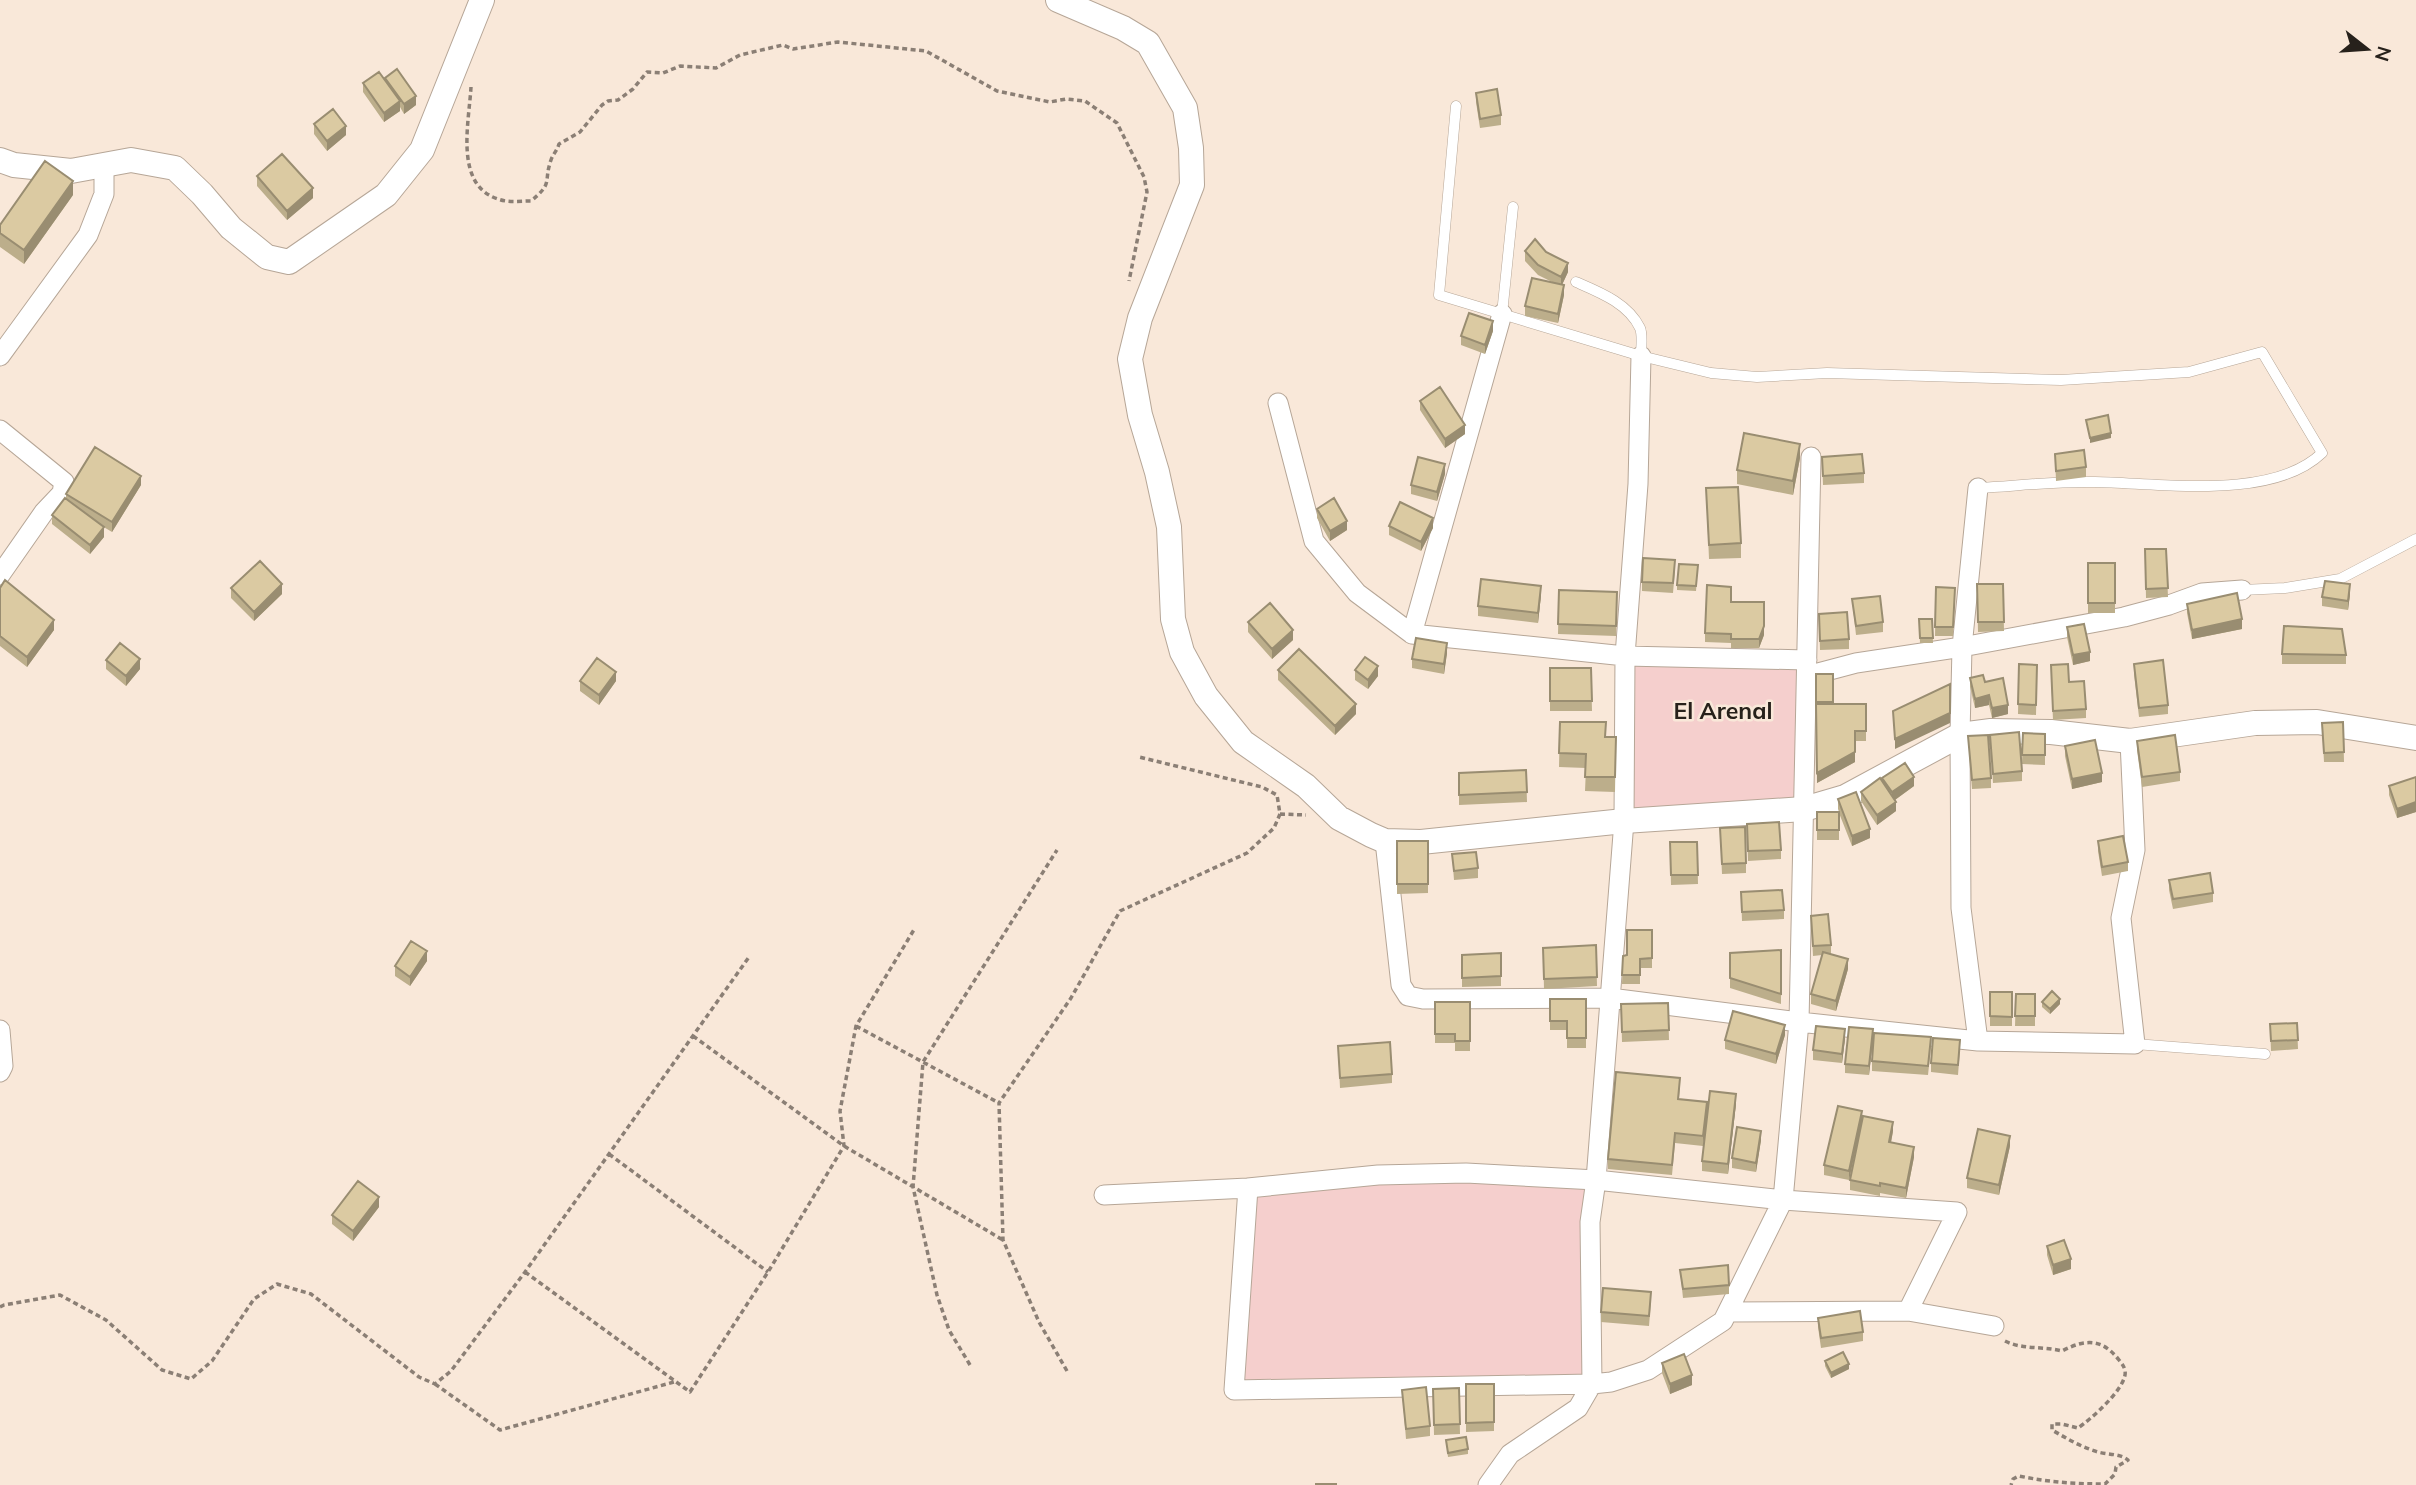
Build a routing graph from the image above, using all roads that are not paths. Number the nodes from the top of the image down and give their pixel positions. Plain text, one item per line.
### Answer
1 (482, 0) edge
2 (1058, 0) edge
3 (1456, 106) dead end
4 (0, 160) edge
5 (104, 165) junction
6 (1513, 207) dead end
7 (1576, 282) dead end
8 (1502, 314) junction
9 (0, 355) edge
10 (1642, 356) junction
11 (1278, 403) dead end
12 (0, 430) edge
13 (1811, 457) dead end
14 (1978, 488) joint
15 (2416, 538) edge
16 (7, 551) edge
17 (0, 575) edge
18 (2242, 590) joint
19 (1412, 634) junction
20 (1962, 647) junction
21 (1625, 656) junction
22 (1807, 668) junction
23 (1960, 735) junction
24 (2416, 738) edge
25 (2130, 741) junction
26 (1804, 809) junction
27 (1624, 821) junction
28 (1385, 841) junction
29 (1610, 998) junction
30 (1799, 1023) junction
31 (0, 1030) edge
32 (1978, 1041) junction
33 (2135, 1044) junction
34 (2265, 1054) dead end
35 (0, 1072) edge
36 (1596, 1180) junction
37 (1248, 1188) junction
38 (1104, 1195) dead end
39 (1783, 1200) junction
40 (1908, 1311) junction
41 (1728, 1312) junction
42 (1994, 1326) road end
43 (1592, 1384) junction
44 (1493, 1478) edge
45 (1471, 1485) edge

1 - 5 street
2 - 28 street
3 - 8 lane
4 - 5 street
5 - 9 street
6 - 8 lane
7 - 10 lane
8 - 10 lane
8 - 19 street
10 - 14 lane
10 - 21 street
11 - 19 street
12 - 16 street
13 - 22 street
14 - 20 street
15 - 18 lane
16 - 17 street
18 - 20 street
19 - 21 street
20 - 22 street
20 - 23 street
21 - 22 street
21 - 27 street
22 - 26 street
23 - 25 street
23 - 26 street
23 - 32 street
24 - 25 street
25 - 33 street
26 - 27 street
26 - 30 street
27 - 28 street
27 - 29 street
28 - 29 street
29 - 30 street
29 - 36 street
30 - 32 street
30 - 39 street
31 - 35 street
32 - 33 street
33 - 34 lane
36 - 37 street
36 - 39 street
36 - 43 street
37 - 38 street
37 - 43 street
39 - 40 street
39 - 41 street
40 - 41 street
40 - 42 street
41 - 43 street
43 - 44 street
44 - 45 street

